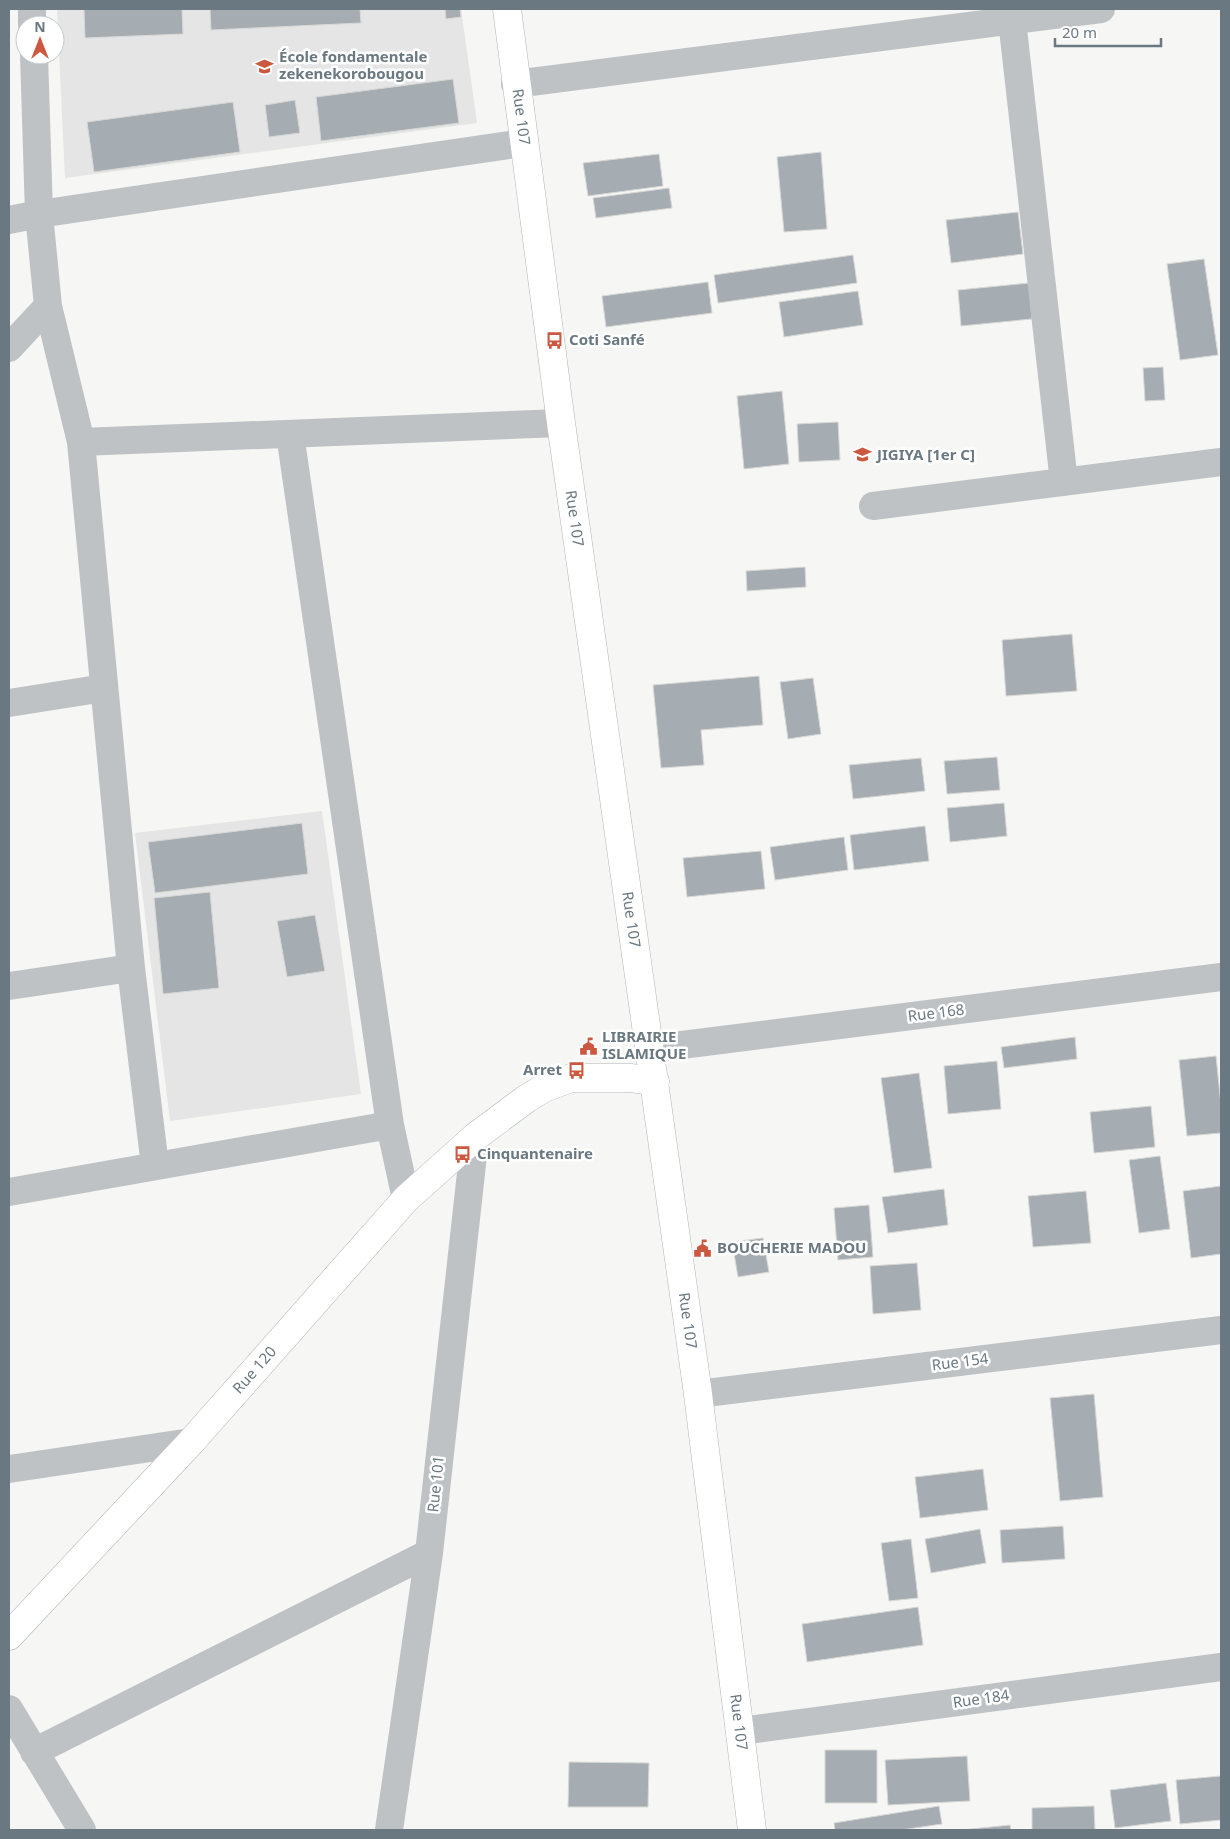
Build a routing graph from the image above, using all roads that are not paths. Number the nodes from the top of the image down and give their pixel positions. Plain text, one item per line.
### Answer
1 (506, 9) edge
2 (1101, 9) edge
3 (1012, 20) junction
4 (34, 65) edge
5 (515, 84) junction
6 (523, 142) junction
7 (39, 214) junction
8 (9, 220) edge
9 (48, 306) junction
10 (9, 348) edge
11 (561, 423) junction
12 (290, 434) junction
13 (81, 442) junction
14 (1221, 462) edge
15 (1064, 482) junction
16 (873, 506) dead end
17 (104, 688) junction
18 (9, 703) edge
19 (131, 968) junction
20 (1221, 977) edge
21 (9, 986) edge
22 (650, 1049) junction
23 (655, 1081) junction
24 (390, 1125) junction
25 (475, 1137) junction
26 (155, 1166) junction
27 (9, 1192) edge
28 (406, 1200) junction
29 (1221, 1330) edge
30 (698, 1394) junction
31 (192, 1442) junction
32 (9, 1469) edge
33 (429, 1553) junction
34 (9, 1636) edge
35 (1221, 1667) edge
36 (9, 1709) edge
37 (740, 1731) junction
38 (34, 1752) junction
39 (82, 1830) edge
40 (389, 1830) edge
41 (752, 1830) edge

1 - 5 main road, Rue 107
2 - 3 street
3 - 5 street
3 - 15 street
4 - 7 street
5 - 6 main road, Rue 107
6 - 7 street
6 - 11 main road, Rue 107
7 - 8 street
7 - 9 street
9 - 10 street
9 - 13 street
11 - 12 street
11 - 22 main road, Rue 107
12 - 13 street
12 - 24 street
13 - 17 street
14 - 15 street
15 - 16 street
17 - 18 street
17 - 19 street
19 - 21 street
19 - 26 street
20 - 22 street, Rue 168
22 - 23 main road, Rue 107
23 - 25 main road, Rue 120
23 - 30 main road, Rue 107
24 - 26 street
24 - 28 street
25 - 28 main road, Rue 120
25 - 33 street, Rue 101
26 - 27 street
28 - 31 main road, Rue 120
29 - 30 street, Rue 154
30 - 37 main road, Rue 107
31 - 32 street
31 - 34 main road, Rue 120
33 - 38 street
33 - 40 street, Rue 101
35 - 37 street, Rue 184
36 - 38 street
37 - 41 main road, Rue 107
38 - 39 street

